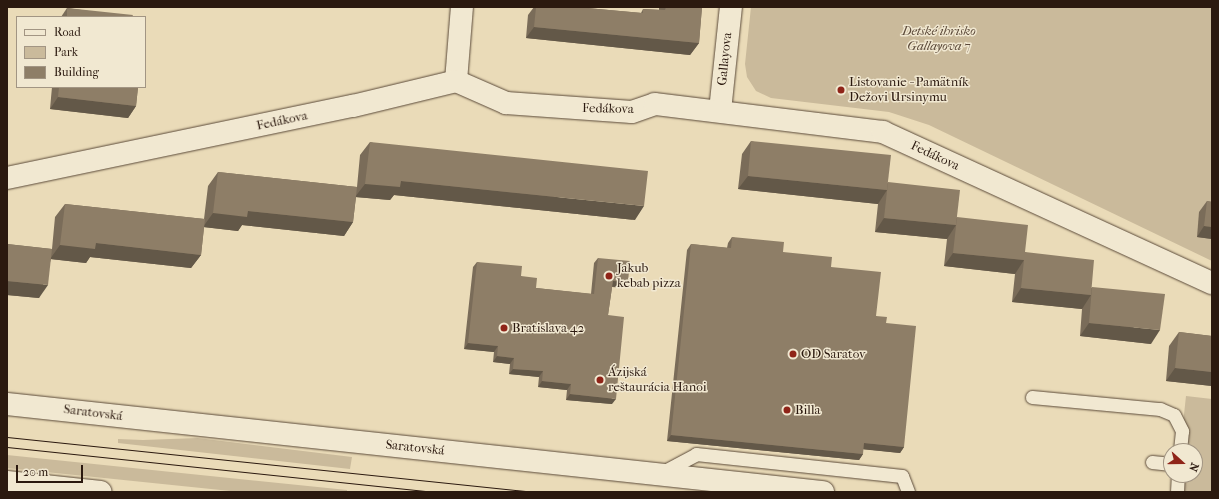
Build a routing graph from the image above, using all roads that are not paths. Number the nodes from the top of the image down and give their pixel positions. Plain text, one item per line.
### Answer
1 (462, 7) edge
2 (731, 7) edge
3 (456, 80) junction
4 (720, 111) junction
5 (7, 178) edge
6 (1212, 283) edge
7 (1032, 397) dead end
8 (7, 404) edge
9 (1181, 443) edge
10 (1152, 462) dead end
11 (1163, 463) edge
12 (659, 475) junction
13 (7, 482) edge
14 (100, 492) edge
15 (823, 492) edge
16 (908, 492) edge

1 - 3 street
2 - 4 street, Gallayova
3 - 4 street, Fedákova
3 - 5 street, Fedákova
4 - 6 street, Fedákova
7 - 9 lane
8 - 12 street, Saratovská
10 - 11 lane
12 - 15 street, Saratovská
12 - 16 lane
13 - 14 street

